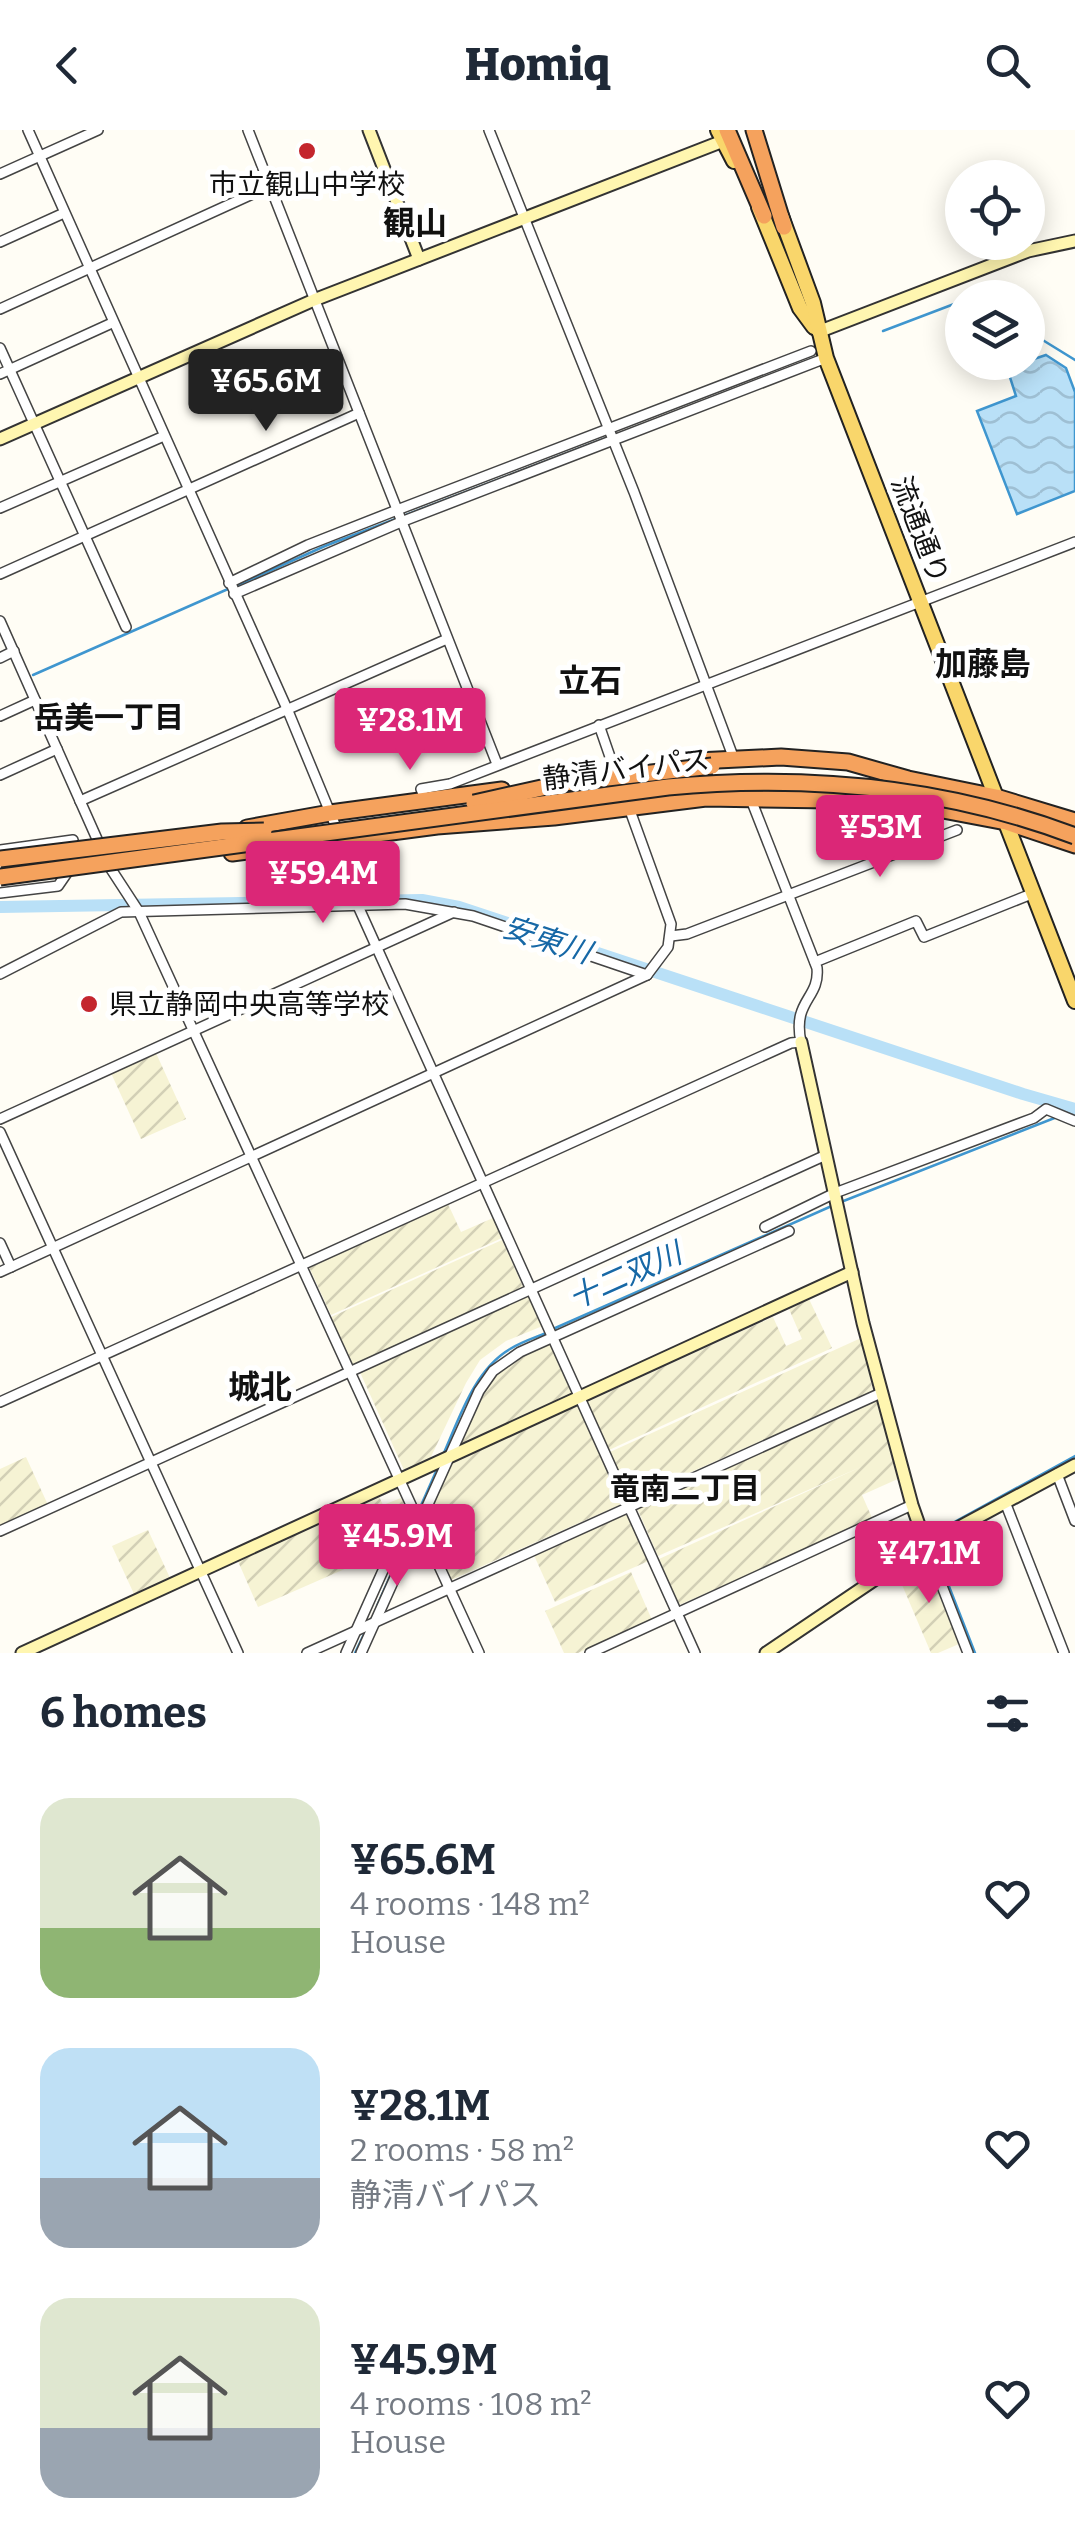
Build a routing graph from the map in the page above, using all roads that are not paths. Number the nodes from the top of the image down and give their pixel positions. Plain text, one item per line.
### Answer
1 (28, 130) edge
2 (98, 130) edge
3 (248, 130) edge
4 (369, 130) edge
5 (490, 130) edge
6 (723, 134) edge
7 (758, 135) edge
8 (39, 156) junction
9 (0, 174) edge
10 (270, 186) junction
11 (64, 213) junction
12 (764, 216) junction
13 (524, 218) junction
14 (784, 227) joint
15 (1075, 241) edge
16 (0, 242) edge
17 (419, 259) junction
18 (89, 270) junction
19 (314, 300) junction
20 (0, 310) edge
21 (112, 323) junction
22 (818, 332) junction
23 (0, 348) edge
24 (811, 352) dead end
25 (826, 358) junction
26 (5, 372) edge
27 (137, 379) junction
28 (359, 413) junction
29 (34, 424) junction
30 (611, 434) junction
31 (164, 436) junction
32 (0, 439) edge
33 (61, 481) junction
34 (189, 490) junction
35 (0, 508) edge
36 (396, 510) junction
37 (401, 522) junction
38 (85, 535) junction
39 (1075, 542) edge
40 (0, 574) edge
41 (229, 583) junction
42 (234, 594) junction
43 (920, 601) junction
44 (0, 621) edge
45 (126, 627) dead end
46 (447, 639) junction
47 (14, 652) junction
48 (0, 658) edge
49 (705, 684) junction
50 (36, 700) junction
51 (288, 710) junction
52 (0, 716) edge
53 (599, 725) junction
54 (57, 749) junction
55 (734, 759) junction
56 (497, 764) junction
57 (614, 771) junction
58 (0, 775) edge
59 (908, 779) junction
60 (750, 797) junction
61 (996, 797) junction
62 (80, 801) junction
63 (426, 801) junction
64 (898, 801) junction
65 (474, 803) junction
66 (628, 807) junction
67 (330, 813) junction
68 (404, 822) junction
69 (1006, 822) junction
70 (1075, 824) edge
71 (958, 830) dead end
72 (1075, 836) edge
73 (341, 839) junction
74 (72, 840) dead end
75 (1075, 845) edge
76 (0, 850) edge
77 (37, 853) junction
78 (106, 859) junction
79 (0, 864) edge
80 (0, 884) edge
81 (1034, 893) junction
82 (788, 894) junction
83 (358, 906) junction
84 (139, 912) junction
85 (454, 912) junction
86 (670, 936) junction
87 (377, 947) junction
88 (815, 962) junction
89 (0, 974) edge
90 (647, 975) junction
91 (1075, 1001) edge
92 (193, 1030) junction
93 (802, 1042) junction
94 (434, 1073) junction
95 (0, 1120) edge
96 (1072, 1121) edge
97 (0, 1132) edge
98 (826, 1155) junction
99 (252, 1157) junction
100 (483, 1183) junction
101 (836, 1199) junction
102 (784, 1218) junction
103 (765, 1227) dead end
104 (789, 1231) dead end
105 (777, 1237) junction
106 (0, 1243) edge
107 (52, 1248) junction
108 (11, 1266) junction
109 (302, 1266) junction
110 (0, 1272) edge
111 (852, 1272) junction
112 (532, 1288) junction
113 (554, 1337) junction
114 (102, 1356) junction
115 (350, 1372) junction
116 (881, 1393) junction
117 (581, 1397) junction
118 (0, 1402) edge
119 (449, 1458) junction
120 (152, 1462) junction
121 (1075, 1464) edge
122 (1057, 1474) junction
123 (398, 1480) junction
124 (1006, 1502) junction
125 (630, 1504) junction
126 (912, 1505) junction
127 (411, 1508) junction
128 (1075, 1520) edge
129 (419, 1526) junction
130 (0, 1531) edge
131 (926, 1545) junction
132 (201, 1572) junction
133 (450, 1586) junction
134 (677, 1614) junction
135 (375, 1622) junction
136 (358, 1630) junction
137 (22, 1653) edge
138 (238, 1653) edge
139 (307, 1653) edge
140 (346, 1653) edge
141 (361, 1653) edge
142 (479, 1653) edge
143 (590, 1653) edge
144 (695, 1653) edge
145 (766, 1653) edge
146 (968, 1653) edge
147 (1064, 1653) edge

1 - 8 street
2 - 8 street
3 - 10 street
4 - 17 street
5 - 13 street
6 - 12 main road
6 - 12 highway
6 - 13 street
7 - 14 highway
8 - 9 street
8 - 11 street
10 - 18 street
10 - 19 street
11 - 16 street
11 - 18 street
12 - 22 main road
13 - 17 street
13 - 30 street
14 - 22 main road
15 - 22 street
17 - 19 street
18 - 20 street
18 - 21 street
19 - 27 street
19 - 28 street
21 - 26 street
21 - 27 street
22 - 25 main road, 流通通り
23 - 26 street
24 - 30 street
25 - 30 street
25 - 43 main road, 流通通り
26 - 29 street
27 - 29 street
27 - 31 street
28 - 34 street
28 - 36 street
29 - 32 street
29 - 33 street
30 - 36 street
30 - 37 street
30 - 49 street
31 - 33 street
31 - 34 street
33 - 35 street
33 - 38 street
34 - 38 street
34 - 41 street
36 - 37 street
36 - 41 street
37 - 42 street
37 - 46 street
38 - 40 street
38 - 45 street
39 - 43 street
41 - 42 street
42 - 51 street
43 - 49 street
43 - 61 main road, 流通通り
44 - 47 street
46 - 51 street
46 - 56 street
47 - 48 street
47 - 50 street
49 - 53 street
49 - 55 street
50 - 52 street
50 - 54 street
51 - 62 street
51 - 67 street
53 - 56 street
53 - 57 street
54 - 58 street
54 - 62 street
55 - 57 highway
55 - 59 highway
56 - 63 street
57 - 63 highway
57 - 66 street
59 - 61 highway
59 - 65 highway, bridge
60 - 64 highway
60 - 66 highway
60 - 82 street
61 - 69 main road, 流通通り
61 - 70 highway
62 - 78 street
63 - 67 highway
64 - 68 highway, bridge
64 - 69 highway
65 - 70 highway, 静清バイパス, bridge
65 - 79 highway, 静清バイパス, bridge
66 - 73 highway
66 - 86 street
67 - 73 street
67 - 78 highway
68 - 72 highway, 静清バイパス, bridge
68 - 80 highway, 静清バイパス, bridge
69 - 75 highway
69 - 81 main road, 流通通り
71 - 82 street
73 - 78 highway
73 - 83 street
74 - 77 street
76 - 77 street
77 - 78 highway
77 - 79 highway
78 - 80 highway
78 - 84 street
81 - 88 street
81 - 91 main road, 流通通り
82 - 86 street
82 - 88 street
83 - 84 street
83 - 85 street
83 - 87 street
84 - 89 street
84 - 92 street
85 - 87 street
85 - 90 street
86 - 90 street
87 - 92 street
87 - 94 street
88 - 93 street
90 - 94 street
92 - 95 street
92 - 99 street
93 - 98 street
93 - 100 street
94 - 99 street
94 - 100 street
96 - 101 street
97 - 107 street
98 - 101 street
98 - 112 street
99 - 107 street
99 - 109 street
100 - 109 street
100 - 112 street
101 - 102 street
101 - 111 street
102 - 103 street
102 - 105 street
104 - 105 street
105 - 113 street
106 - 108 street
107 - 108 street
107 - 114 street
108 - 110 street
109 - 114 street
109 - 115 street
111 - 116 street
111 - 117 street
112 - 113 street
112 - 115 street
113 - 117 street
113 - 119 street
114 - 118 street
114 - 120 street
115 - 120 street
115 - 123 street
116 - 125 street
116 - 126 street
117 - 119 street
117 - 125 street
119 - 123 street
119 - 129 street
120 - 130 street
120 - 132 street
121 - 122 street
122 - 124 street
122 - 128 street
123 - 127 street
123 - 132 street
124 - 131 street
124 - 147 street
125 - 133 street
125 - 134 street
126 - 131 street
126 - 134 street
127 - 129 street
127 - 136 street
129 - 133 street
129 - 135 street
131 - 145 street
131 - 146 street
132 - 137 street
132 - 138 street
133 - 135 street
133 - 142 street
134 - 143 street
134 - 144 street
135 - 136 street
135 - 141 street
136 - 139 street
136 - 140 street

